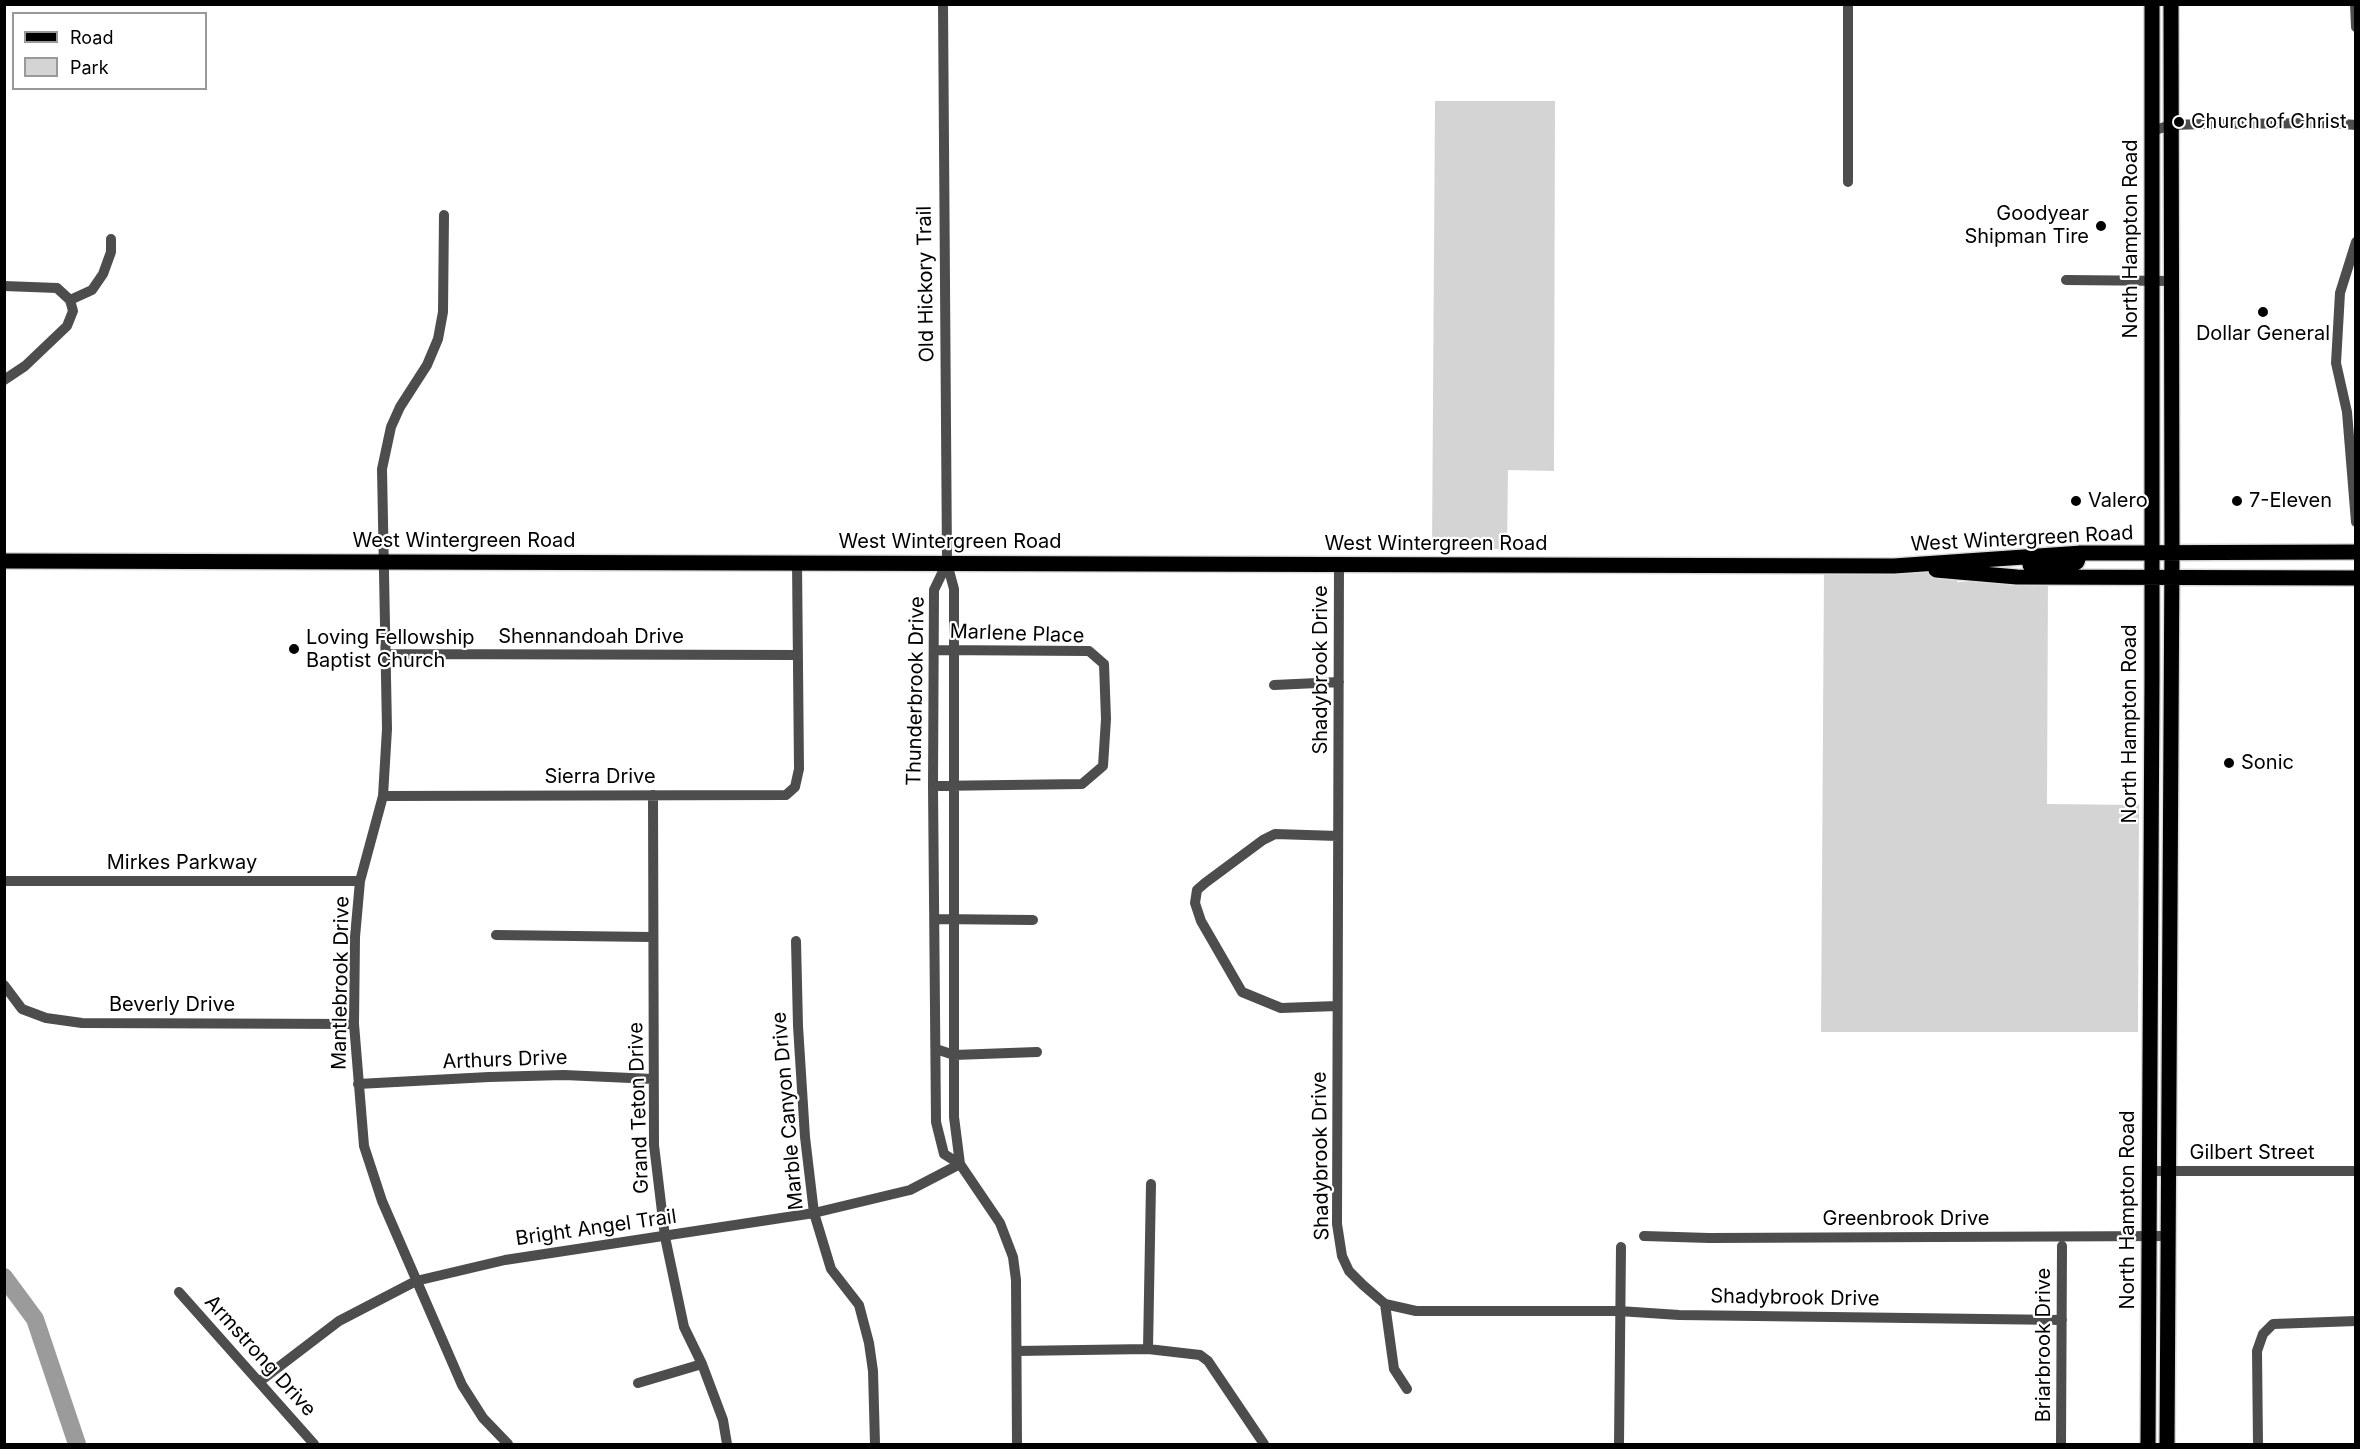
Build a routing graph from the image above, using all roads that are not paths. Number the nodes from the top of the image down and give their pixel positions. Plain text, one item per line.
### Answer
1 (943, 4) edge
2 (1848, 4) edge
3 (2152, 4) edge
4 (2171, 4) edge
5 (2355, 4) edge
6 (2355, 27) edge
7 (2171, 125) junction
8 (2355, 125) edge
9 (2152, 131) junction
10 (1848, 182) dead end
11 (444, 215) dead end
12 (111, 239) dead end
13 (2355, 242) edge
14 (2066, 280) dead end
15 (2151, 280) junction
16 (2172, 281) junction
17 (4, 286) edge
18 (70, 300) junction
19 (4, 380) edge
20 (2355, 522) edge
21 (2355, 552) edge
22 (2080, 553) junction
23 (2151, 553) junction
24 (2172, 553) junction
25 (4, 561) edge
26 (384, 561) junction
27 (797, 562) junction
28 (947, 563) junction
29 (1339, 564) junction
30 (1894, 566) junction
31 (1934, 570) junction
32 (2151, 578) junction
33 (2172, 578) junction
34 (2355, 578) edge
35 (953, 649) junction
36 (934, 650) junction
37 (384, 654) junction
38 (798, 655) junction
39 (1339, 682) junction
40 (1274, 685) dead end
41 (933, 786) junction
42 (953, 786) junction
43 (653, 795) junction
44 (383, 796) junction
45 (2151, 810) junction
46 (2170, 810) junction
47 (1338, 836) junction
48 (4, 881) edge
49 (360, 881) junction
50 (936, 919) junction
51 (954, 919) junction
52 (1033, 920) dead end
53 (496, 935) dead end
54 (652, 937) junction
55 (796, 941) dead end
56 (4, 985) edge
57 (1337, 1006) junction
58 (354, 1024) junction
59 (936, 1049) junction
60 (1037, 1052) dead end
61 (954, 1055) junction
62 (653, 1079) junction
63 (358, 1084) junction
64 (960, 1164) junction
65 (2149, 1171) junction
66 (2169, 1171) junction
67 (2355, 1171) edge
68 (1151, 1184) dead end
69 (814, 1213) junction
70 (1644, 1236) dead end
71 (2168, 1236) junction
72 (665, 1237) junction
73 (2149, 1237) junction
74 (2062, 1246) dead end
75 (1621, 1247) dead end
76 (416, 1281) junction
77 (179, 1292) dead end
78 (1385, 1304) junction
79 (1619, 1311) junction
80 (2062, 1320) junction
81 (2355, 1321) edge
82 (1148, 1349) junction
83 (1017, 1351) junction
84 (702, 1364) junction
85 (259, 1382) junction
86 (638, 1383) dead end
87 (1407, 1389) dead end
88 (1260, 1443) edge
89 (314, 1444) edge
90 (508, 1444) edge
91 (727, 1444) edge
92 (875, 1444) edge
93 (1017, 1444) edge
94 (1619, 1444) edge
95 (2061, 1444) edge
96 (2148, 1444) edge
97 (2167, 1444) edge
98 (2258, 1444) edge

1 - 28 street, Old Hickory Trail
2 - 10 street
3 - 9 main road, North Hampton Road
4 - 7 main road, North Hampton Road
5 - 6 street
7 - 8 street
7 - 9 street
7 - 16 main road, North Hampton Road
9 - 15 main road, North Hampton Road
11 - 26 street, Mantlebrook Drive
12 - 18 street
13 - 20 street
14 - 15 street
15 - 16 street
15 - 23 main road, North Hampton Road
16 - 24 main road, North Hampton Road
17 - 18 street
18 - 19 street
21 - 24 main road, West Wintergreen Road
22 - 23 main road, West Wintergreen Road
22 - 30 main road, West Wintergreen Road
22 - 31 main road
23 - 24 main road, West Wintergreen Road
23 - 32 main road, North Hampton Road
24 - 33 main road, North Hampton Road
25 - 26 main road, West Wintergreen Road
26 - 27 main road, West Wintergreen Road
26 - 37 street, Mantlebrook Drive
27 - 28 main road, West Wintergreen Road
27 - 38 street
28 - 29 main road, West Wintergreen Road
28 - 35 street, Thunderbrook Drive
28 - 36 street, Thunderbrook Drive
29 - 30 main road, West Wintergreen Road
29 - 39 street, Shadybrook Drive
30 - 31 main road, West Wintergreen Road
31 - 32 main road, West Wintergreen Road
32 - 33 main road, West Wintergreen Road
32 - 45 main road, North Hampton Road
33 - 34 main road, West Wintergreen Road
33 - 46 main road, North Hampton Road
35 - 36 street, Marlene Place
35 - 42 street, Thunderbrook Drive
35 - 42 street, Marlene Place
36 - 41 street, Thunderbrook Drive
37 - 38 street, Shennandoah Drive
37 - 44 street, Mantlebrook Drive
38 - 43 street, Sierra Drive
39 - 40 street
39 - 47 street, Shadybrook Drive
41 - 42 street, Marlene Place
41 - 50 street, Thunderbrook Drive
42 - 51 street, Thunderbrook Drive
43 - 44 street, Sierra Drive
43 - 54 street, Grand Teton Drive
44 - 49 street, Mantlebrook Drive
45 - 46 main road
45 - 65 main road, North Hampton Road
46 - 66 main road, North Hampton Road
47 - 57 street, Shadybrook Drive
47 - 57 street
48 - 49 street, Mirkes Parkway
49 - 58 street, Mantlebrook Drive
50 - 51 street
50 - 59 street, Thunderbrook Drive
51 - 52 street
51 - 61 street, Thunderbrook Drive
53 - 54 street
54 - 62 street, Grand Teton Drive
55 - 69 street, Marble Canyon Drive
56 - 58 street, Beverly Drive
57 - 78 street, Shadybrook Drive
58 - 63 street, Mantlebrook Drive
59 - 61 street
59 - 64 street, Thunderbrook Drive
60 - 61 street
61 - 64 street, Thunderbrook Drive
62 - 63 street, Arthurs Drive
62 - 72 street, Grand Teton Drive
63 - 76 street, Mantlebrook Drive
64 - 69 street, Bright Angel Trail
64 - 83 street, Thunderbrook Drive
65 - 66 street, Gilbert Street
65 - 73 main road, North Hampton Road
66 - 67 street, Gilbert Street
66 - 71 main road, North Hampton Road
68 - 82 street
69 - 72 street, Bright Angel Trail
69 - 92 street, Marble Canyon Drive
70 - 73 street, Greenbrook Drive
71 - 73 street, Greenbrook Drive
71 - 97 main road, North Hampton Road
72 - 76 street, Bright Angel Trail
72 - 84 street, Grand Teton Drive
73 - 96 main road, North Hampton Road
74 - 80 street, Briarbrook Drive
75 - 79 street
76 - 85 street, Bright Angel Trail
76 - 90 street, Mantlebrook Drive
77 - 85 street, Armstrong Drive
78 - 79 street, Shadybrook Drive
78 - 87 street
79 - 80 street, Shadybrook Drive
79 - 94 street
80 - 95 street, Briarbrook Drive
81 - 98 street
82 - 83 street
82 - 88 street
83 - 93 street, Thunderbrook Drive
84 - 86 street
84 - 91 street, Grand Teton Drive
85 - 89 street, Armstrong Drive

